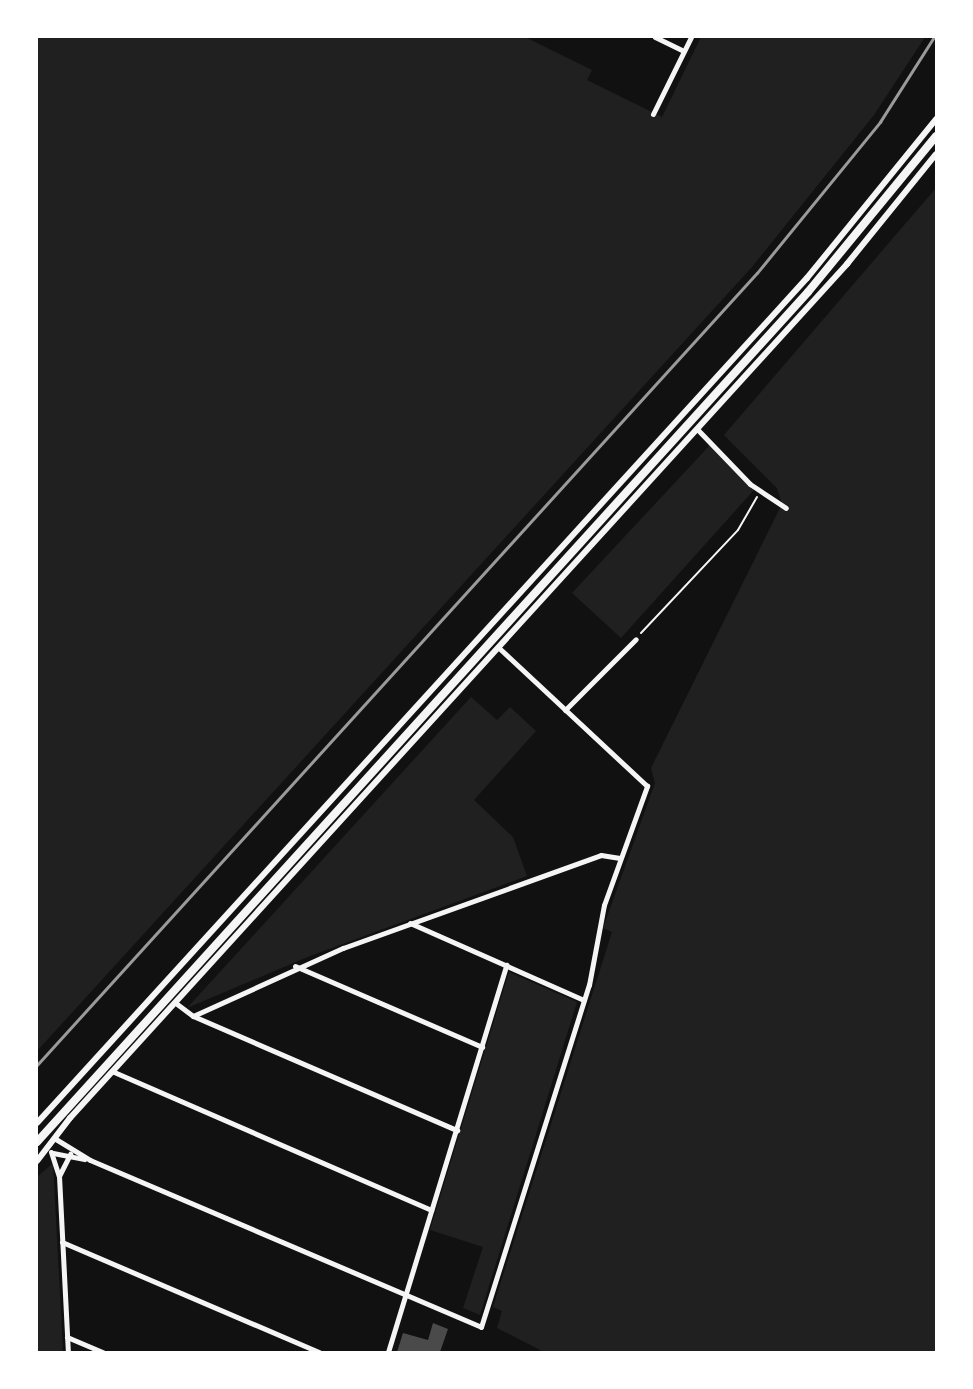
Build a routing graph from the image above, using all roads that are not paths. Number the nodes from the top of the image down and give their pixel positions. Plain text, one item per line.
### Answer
1 (655, 37) edge
2 (691, 37) edge
3 (684, 51) junction
4 (653, 114) dead end
5 (936, 119) edge
6 (936, 136) edge
7 (936, 154) edge
8 (698, 430) junction
9 (786, 508) dead end
10 (636, 639) road end
11 (499, 648) junction
12 (565, 710) junction
13 (620, 858) junction
14 (410, 923) junction
15 (506, 965) junction
16 (295, 966) junction
17 (584, 1000) junction
18 (177, 1004) junction
19 (194, 1016) junction
20 (482, 1047) junction
21 (114, 1072) junction
22 (52, 1107) junction
23 (37, 1116) edge
24 (37, 1123) edge
25 (37, 1129) edge
26 (457, 1130) junction
27 (54, 1138) junction
28 (37, 1143) edge
29 (69, 1147) junction
30 (49, 1151) junction
31 (69, 1157) junction
32 (90, 1160) junction
33 (37, 1161) edge
34 (59, 1176) junction
35 (431, 1210) junction
36 (62, 1242) junction
37 (405, 1294) junction
38 (67, 1337) junction
39 (68, 1352) edge
40 (103, 1352) edge
41 (319, 1352) edge
42 (388, 1352) edge

1 - 3 street
2 - 3 street
3 - 4 street
5 - 22 street
6 - 28 main road
7 - 8 street
8 - 9 street
8 - 11 street
10 - 12 street
11 - 12 street
11 - 18 street
12 - 13 street
13 - 14 street
13 - 17 street
14 - 15 street
14 - 16 street
15 - 17 street
15 - 20 street
16 - 19 street
16 - 20 street
17 - 37 street
18 - 19 street
18 - 21 street
19 - 26 street
20 - 26 street
21 - 27 street
21 - 35 street
22 - 23 street
22 - 24 street
25 - 27 street
26 - 35 street
27 - 29 street
27 - 30 street
28 - 30 street
29 - 31 street
29 - 32 street
30 - 31 street
30 - 33 street
30 - 34 street
31 - 32 street
31 - 34 street
32 - 37 street
34 - 36 street
35 - 37 street
36 - 38 street
36 - 41 street
37 - 42 street
38 - 39 street
38 - 40 street

